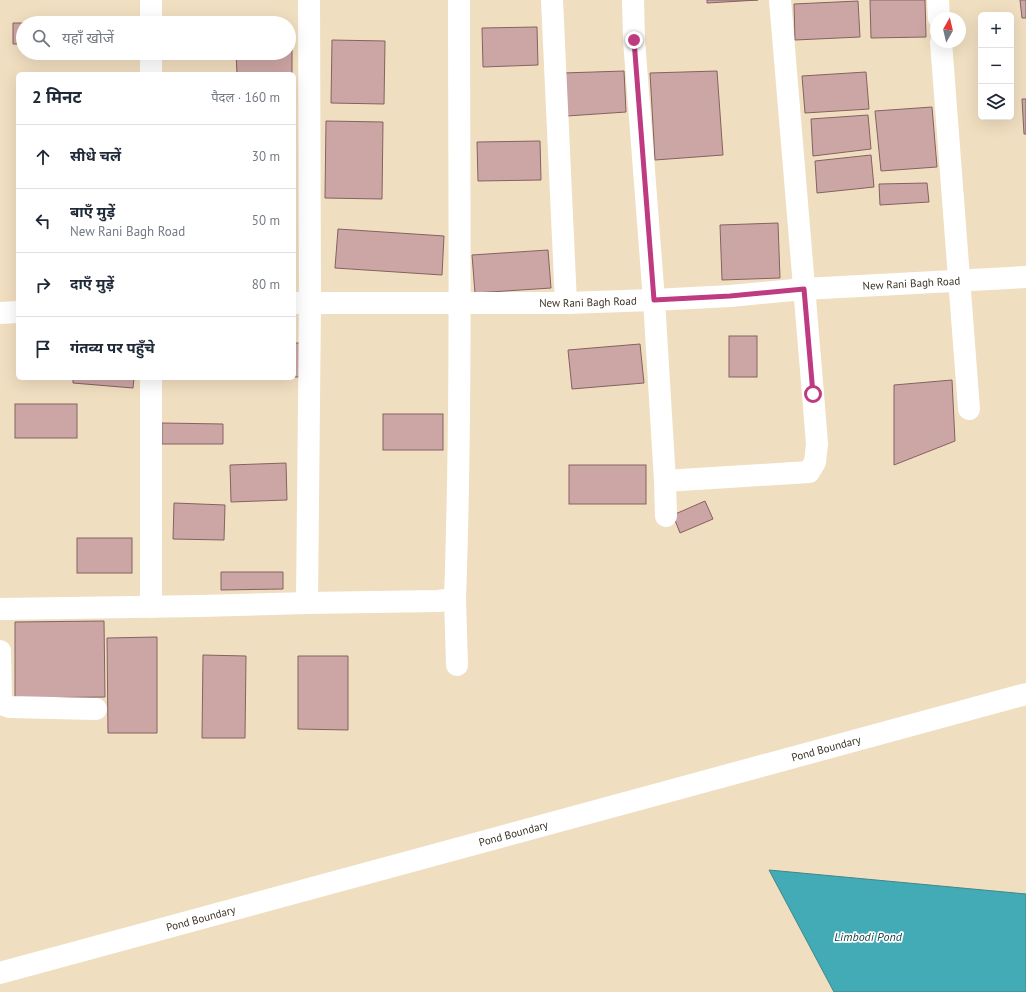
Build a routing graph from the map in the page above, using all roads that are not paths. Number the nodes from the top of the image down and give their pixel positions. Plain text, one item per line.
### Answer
1 (152, 0) edge
2 (309, 0) edge
3 (459, 0) edge
4 (552, 0) edge
5 (632, 0) edge
6 (780, 0) edge
7 (938, 0) edge
8 (939, 12) edge
9 (151, 16) edge
10 (941, 48) edge
11 (151, 60) edge
12 (151, 72) edge
13 (1026, 277) edge
14 (959, 280) junction
15 (804, 289) junction
16 (654, 300) junction
17 (302, 303) edge
18 (460, 303) junction
19 (566, 303) junction
20 (0, 312) edge
21 (16, 312) edge
22 (151, 380) edge
23 (969, 409) dead end
24 (665, 481) junction
25 (666, 516) dead end
26 (455, 599) junction
27 (307, 602) junction
28 (151, 607) junction
29 (0, 609) edge
30 (0, 651) edge
31 (457, 665) dead end
32 (1026, 694) edge
33 (96, 709) dead end
34 (0, 973) edge

1 - 9 street
2 - 17 street
3 - 18 street
4 - 19 street
5 - 16 street
6 - 15 street
7 - 8 street
10 - 14 street
11 - 12 street
13 - 14 street, New Rani Bagh Road
14 - 15 street, New Rani Bagh Road
14 - 23 street
15 - 16 street, New Rani Bagh Road
15 - 24 street
16 - 19 street, New Rani Bagh Road
16 - 24 street
17 - 18 street, New Rani Bagh Road
17 - 27 street
18 - 19 street, New Rani Bagh Road
18 - 26 street
20 - 21 street
22 - 28 street
24 - 25 street
26 - 27 street
26 - 31 street
27 - 28 street
28 - 29 street
30 - 33 street
32 - 34 street, Pond Boundary

